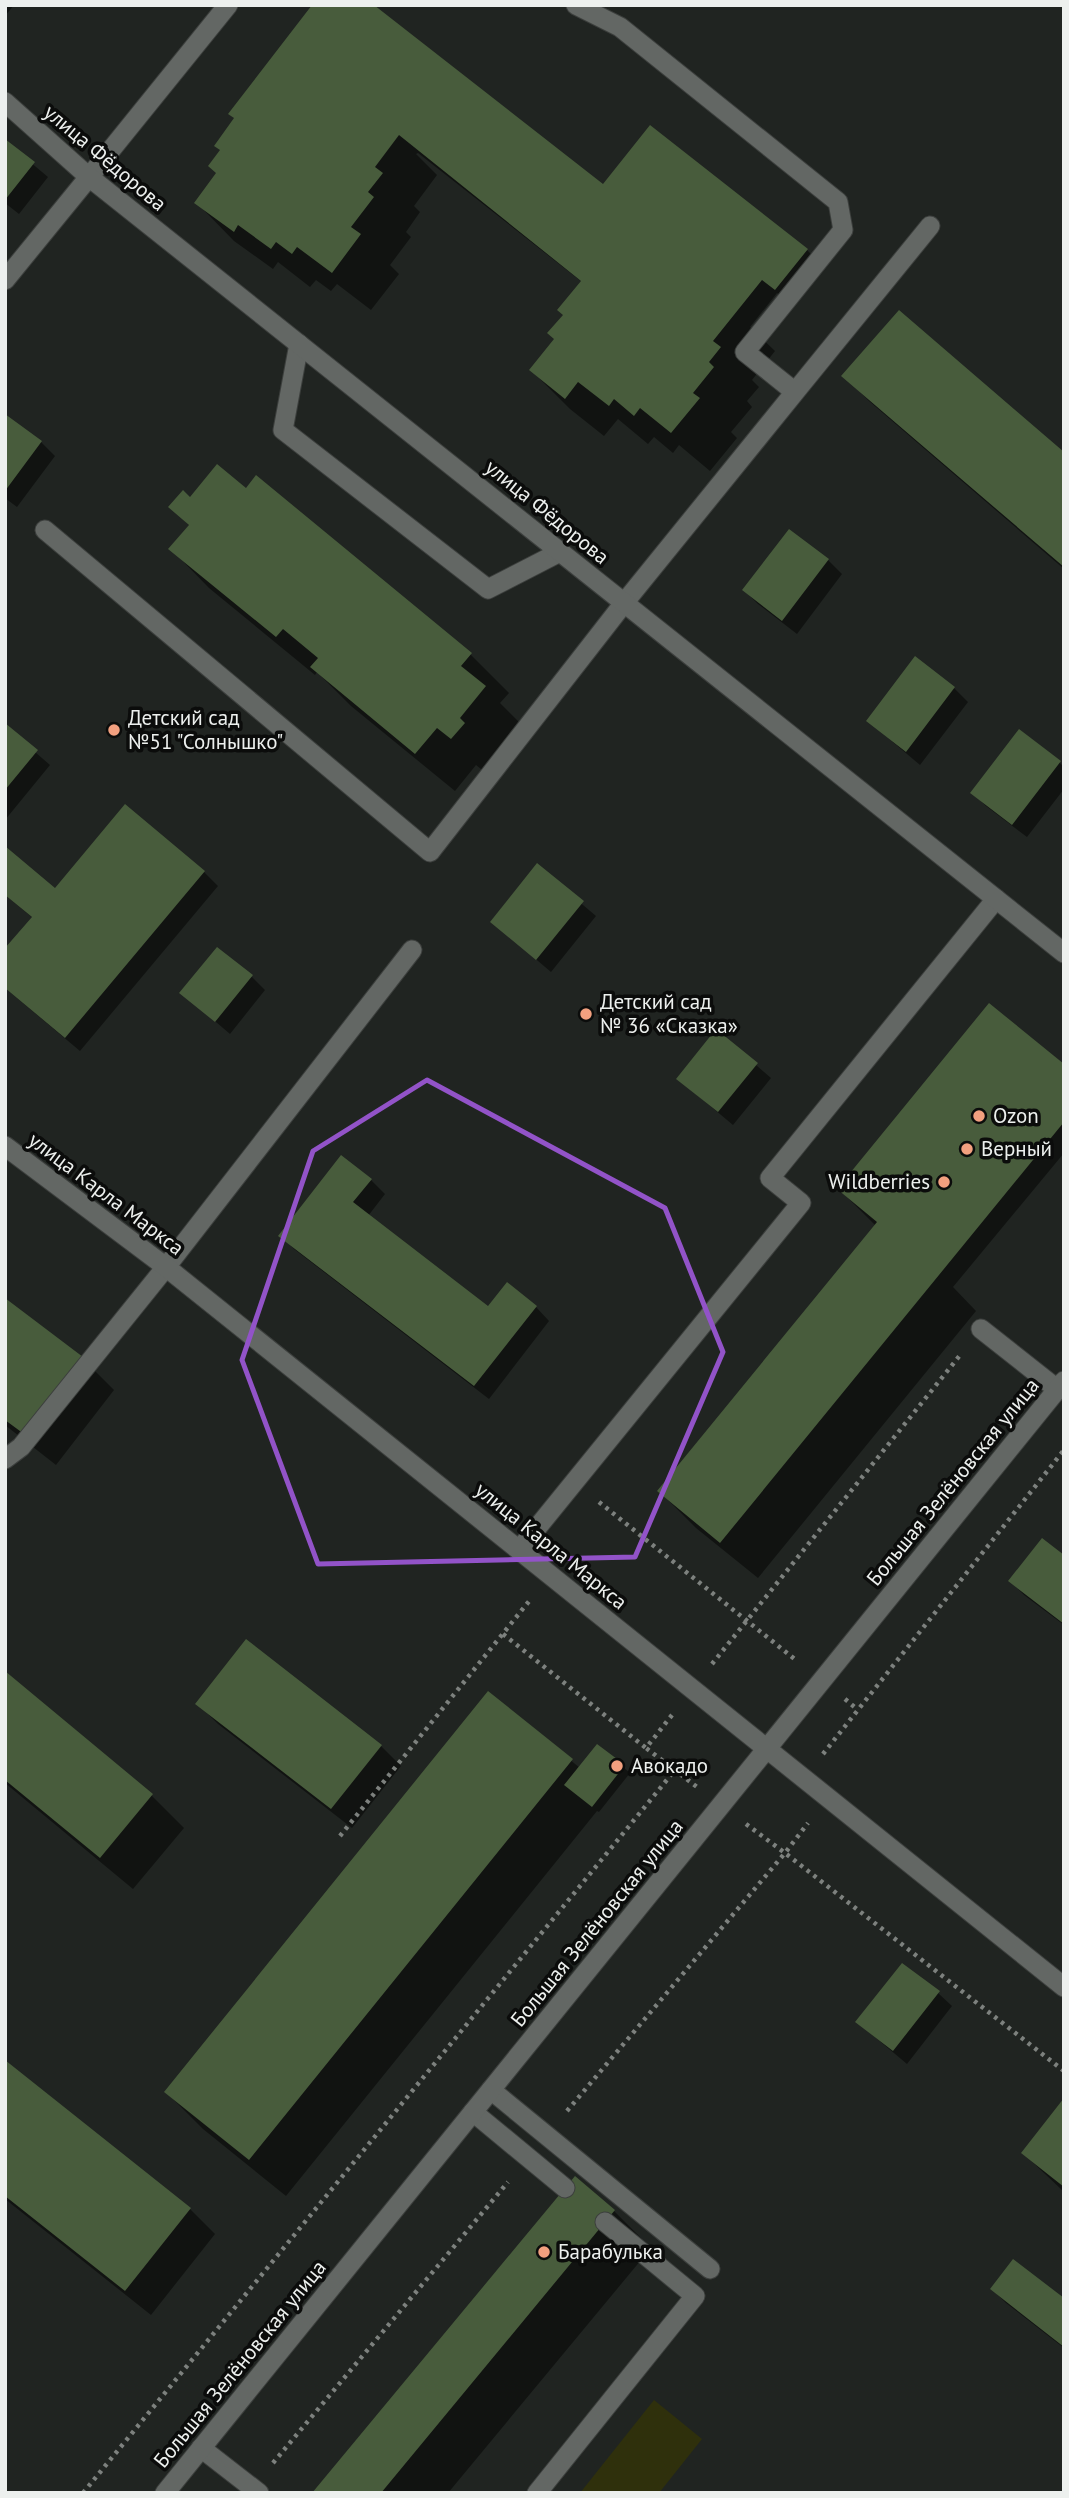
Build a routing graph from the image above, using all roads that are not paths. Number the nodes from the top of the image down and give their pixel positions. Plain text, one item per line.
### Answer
1 (228, 5) edge
2 (576, 5) edge
3 (5, 102) edge
4 (89, 177) junction
5 (930, 226) dead end
6 (5, 280) edge
7 (299, 344) junction
8 (795, 392) junction
9 (44, 530) dead end
10 (560, 552) junction
11 (624, 603) junction
12 (996, 899) junction
13 (412, 950) dead end
14 (1064, 953) edge
15 (5, 1146) edge
16 (166, 1267) junction
17 (981, 1329) road end
18 (1061, 1385) edge
19 (5, 1459) edge
20 (519, 1550) junction
21 (767, 1749) junction
22 (1064, 1987) edge
23 (491, 2090) junction
24 (473, 2112) junction
25 (565, 2189) dead end
26 (605, 2222) dead end
27 (710, 2269) dead end
28 (201, 2448) junction
29 (165, 2493) edge
30 (259, 2493) edge
31 (537, 2493) edge

1 - 4 street
2 - 8 street
3 - 4 street, улица Фёдорова
4 - 6 street
4 - 7 street, улица Фёдорова
5 - 8 street
7 - 10 street, улица Фёдорова
7 - 10 street
8 - 11 street
9 - 11 street
10 - 11 street, улица Фёдорова
11 - 12 street, улица Фёдорова
12 - 14 street, улица Фёдорова
12 - 20 street
13 - 16 street
15 - 16 street, улица Карла Маркса
16 - 19 street
16 - 20 street, улица Карла Маркса
17 - 18 street
18 - 21 street, Большая Зелёновская улица
20 - 21 street, улица Карла Маркса
21 - 22 street, улица Карла Маркса
21 - 23 street, Большая Зелёновская улица
23 - 24 street, Большая Зелёновская улица
23 - 27 street
24 - 25 street
24 - 28 street, Большая Зелёновская улица
26 - 31 street
28 - 29 street, Большая Зелёновская улица
28 - 30 street

